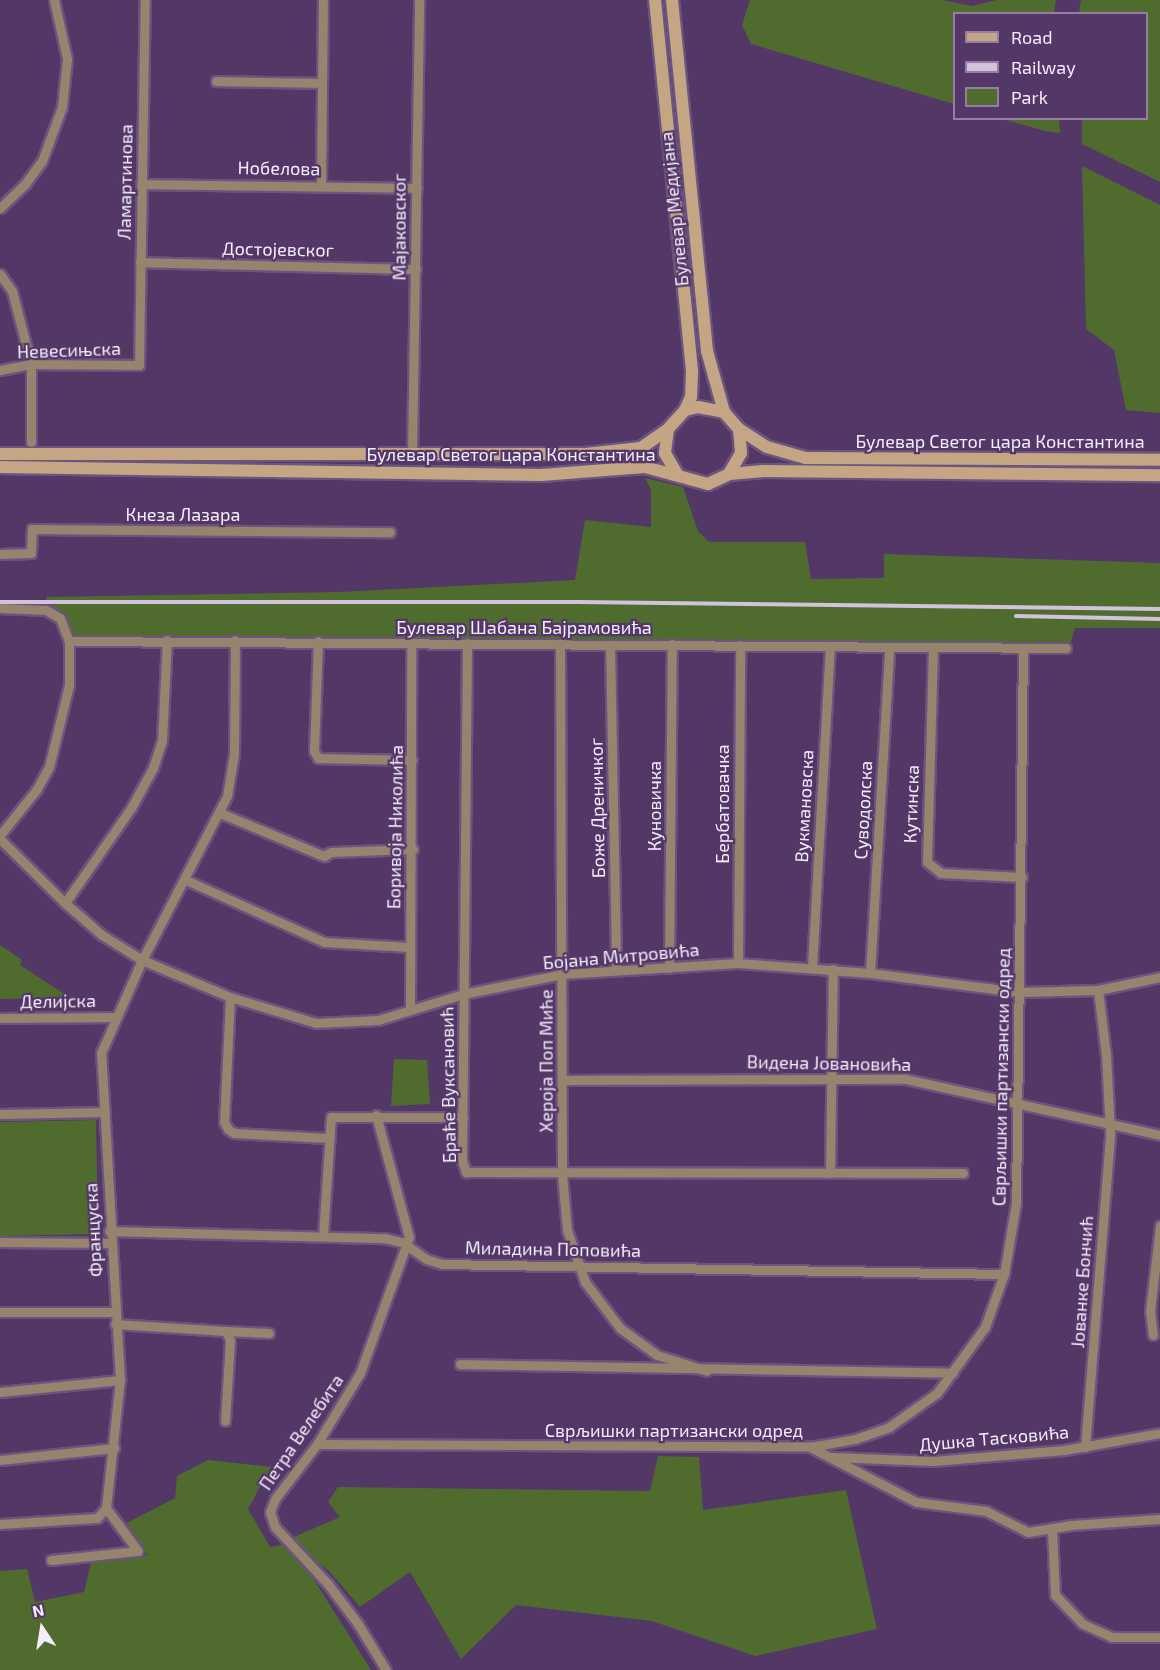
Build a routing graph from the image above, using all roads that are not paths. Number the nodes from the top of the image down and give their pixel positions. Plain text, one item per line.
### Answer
1 (54, 0) edge
2 (145, 0) edge
3 (323, 0) edge
4 (419, 0) edge
5 (654, 0) edge
6 (672, 0) edge
7 (216, 81) dead end
8 (322, 83) junction
9 (141, 184) junction
10 (321, 185) junction
11 (417, 188) junction
12 (0, 208) edge
13 (140, 262) junction
14 (416, 269) junction
15 (0, 274) edge
16 (31, 364) junction
17 (139, 365) joint
18 (0, 370) edge
19 (685, 410) junction
20 (724, 412) junction
21 (668, 429) junction
22 (739, 429) junction
23 (30, 442) dead end
24 (0, 454) edge
25 (412, 455) junction
26 (1160, 460) edge
27 (0, 468) edge
28 (677, 474) junction
29 (729, 474) junction
30 (1160, 475) edge
31 (390, 532) dead end
32 (0, 554) edge
33 (0, 608) edge
34 (167, 640) junction
35 (235, 640) junction
36 (69, 641) junction
37 (318, 641) junction
38 (411, 643) junction
39 (467, 643) junction
40 (672, 644) junction
41 (560, 645) junction
42 (610, 645) junction
43 (740, 645) junction
44 (830, 648) junction
45 (933, 648) junction
46 (1066, 648) dead end
47 (889, 649) junction
48 (1023, 649) junction
49 (412, 760) junction
50 (220, 813) junction
51 (0, 837) edge
52 (413, 849) junction
53 (1022, 877) junction
54 (186, 880) junction
55 (65, 903) junction
56 (409, 947) junction
57 (142, 960) junction
58 (738, 963) junction
59 (812, 967) junction
60 (669, 968) junction
61 (833, 969) junction
62 (616, 970) junction
63 (870, 972) junction
64 (562, 974) junction
65 (1160, 977) edge
66 (1098, 990) junction
67 (1019, 992) junction
68 (463, 994) junction
69 (230, 997) junction
70 (410, 1011) junction
71 (116, 1017) junction
72 (0, 1018) edge
73 (831, 1077) junction
74 (563, 1080) junction
75 (1017, 1101) junction
76 (105, 1112) junction
77 (0, 1114) edge
78 (376, 1115) junction
79 (463, 1117) junction
80 (1107, 1120) junction
81 (1160, 1135) edge
82 (327, 1138) junction
83 (830, 1173) junction
84 (963, 1173) dead end
85 (562, 1174) junction
86 (1160, 1226) edge
87 (109, 1231) junction
88 (323, 1236) junction
89 (0, 1242) edge
90 (110, 1242) junction
91 (406, 1245) junction
92 (578, 1265) junction
93 (1004, 1274) junction
94 (0, 1312) edge
95 (114, 1312) junction
96 (115, 1324) junction
97 (226, 1330) junction
98 (269, 1333) dead end
99 (1154, 1335) dead end
100 (460, 1364) dead end
101 (707, 1371) junction
102 (953, 1373) junction
103 (120, 1380) junction
104 (0, 1392) edge
105 (225, 1421) dead end
106 (1160, 1432) edge
107 (317, 1444) junction
108 (810, 1447) junction
109 (1085, 1447) junction
110 (114, 1448) junction
111 (830, 1457) junction
112 (0, 1460) edge
113 (106, 1508) junction
114 (1160, 1519) edge
115 (0, 1524) edge
116 (1052, 1528) junction
117 (51, 1560) dead end
118 (1160, 1636) edge
119 (386, 1670) edge

1 - 12 street
2 - 9 street, Ламартинова
3 - 8 street
4 - 11 street, Мајаковског
5 - 19 main road, Булевар Медијана
6 - 20 main road, Булевар Медијана
7 - 8 street
8 - 10 street
9 - 10 street, Нобелова
9 - 13 street, Ламартинова
10 - 11 street, Нобелова
11 - 14 street, Мајаковског
13 - 14 street, Достојевског
13 - 17 street, Ламартинова
14 - 25 street, Мајаковског
15 - 16 street
16 - 17 street, Невесињска
16 - 18 street, Невесињска
16 - 23 street
19 - 20 main road
19 - 21 main road
20 - 22 main road
21 - 25 main road, Булевар Светог цара Константина
21 - 28 main road
22 - 26 main road, Булевар Светог цара Константина
22 - 29 main road
24 - 25 main road, Булевар Светог цара Константина
27 - 28 main road, Булевар Светог цара Константина
28 - 29 main road, Булевар Светог цара Константина
29 - 30 main road, Булевар Светог цара Константина
31 - 32 street, Кнеза Лазара
33 - 36 street
34 - 35 street, Булевар Шабана Бајрамовића
34 - 36 street, Булевар Шабана Бајрамовића
34 - 55 street
35 - 37 street, Булевар Шабана Бајрамовића
35 - 50 street, Француска
36 - 51 street
37 - 38 street, Булевар Шабана Бајрамовића
37 - 49 street
38 - 39 street, Булевар Шабана Бајрамовића
38 - 49 street, Боривоја Николића
39 - 41 street, Булевар Шабана Бајрамовића
39 - 68 street, Браће Вуксановић
40 - 42 street, Булевар Шабана Бајрамовића
40 - 43 street, Булевар Шабана Бајрамовића
40 - 60 street, Куновичка
41 - 42 street, Булевар Шабана Бајрамовића
41 - 64 street, Хероја Поп Миће
42 - 62 street, Боже Дреничког
43 - 44 street, Булевар Шабана Бајрамовића
43 - 58 street, Бербатовачка
44 - 47 street, Булевар Шабана Бајрамовића
44 - 59 street, Вукмановска
45 - 47 street, Булевар Шабана Бајрамовића
45 - 48 street, Булевар Шабана Бајрамовића
45 - 53 street, Кутинска
46 - 48 street, Булевар Шабана Бајрамовића
47 - 63 street, Суводолска
48 - 53 street, Сврљишки партизански одред
49 - 52 street, Боривоја Николића
50 - 52 street
50 - 54 street, Француска
51 - 55 street, Бојана Митровића
52 - 56 street, Боривоја Николића
53 - 67 street, Сврљишки партизански одред
54 - 56 street
54 - 57 street, Француска
55 - 57 street, Бојана Митровића
56 - 70 street, Боривоја Николића
57 - 69 street, Бојана Митровића
57 - 71 street, Француска
58 - 59 street, Бојана Митровића
58 - 60 street, Бојана Митровића
59 - 61 street, Бојана Митровића
60 - 62 street, Бојана Митровића
61 - 63 street, Бојана Митровића
61 - 73 street
62 - 64 street, Бојана Митровића
63 - 67 street, Бојана Митровића
64 - 68 street, Бојана Митровића
64 - 74 street, Хероја Поп Миће
65 - 66 street, Бојана Митровића
66 - 67 street, Бојана Митровића
66 - 80 street, Јованке Бончић
67 - 75 street, Сврљишки партизански одред
68 - 70 street, Бојана Митровића
68 - 79 street, Браће Вуксановић
69 - 70 street, Бојана Митровића
69 - 82 street
71 - 72 street, Делијска
71 - 76 street, Француска
73 - 74 street, Видена Јовановића
73 - 75 street, Видена Јовановића
73 - 83 street
74 - 85 street, Хероја Поп Миће
75 - 80 street, Видена Јовановића
75 - 93 street, Сврљишки партизански одред
76 - 77 street
76 - 87 street, Француска
78 - 79 street
78 - 82 street
78 - 91 street, Петра Велебита
79 - 85 street, Браће Вуксановић
80 - 81 street, Видена Јовановића
80 - 109 street, Јованке Бончић
82 - 88 street
83 - 84 street, Браће Вуксановић
83 - 85 street, Браће Вуксановић
85 - 92 street, Хероја Поп Миће
86 - 99 street
87 - 88 street, Миладина Поповића
87 - 90 street, Француска
88 - 91 street, Миладина Поповића
89 - 90 street
90 - 95 street, Француска
91 - 92 street, Миладина Поповића
91 - 107 street, Петра Велебита
92 - 93 street, Миладина Поповића
92 - 101 street, Хероја Поп Миће
93 - 102 street, Сврљишки партизански одред
94 - 95 street
95 - 96 street, Француска
96 - 97 street
96 - 103 street, Француска
97 - 98 street
97 - 105 street
100 - 101 street, Хероја Поп Миће
101 - 102 street, Хероја Поп Миће
102 - 108 street, Сврљишки партизански одред
103 - 104 street
103 - 110 street, Француска
106 - 109 street, Душка Тасковића
107 - 108 street, Сврљишки партизански одред
107 - 119 street, Петра Велебита
108 - 111 street
109 - 111 street, Душка Тасковића
110 - 112 street
110 - 113 street, Француска
111 - 116 street
113 - 115 street
113 - 117 street
114 - 116 street
116 - 118 street

